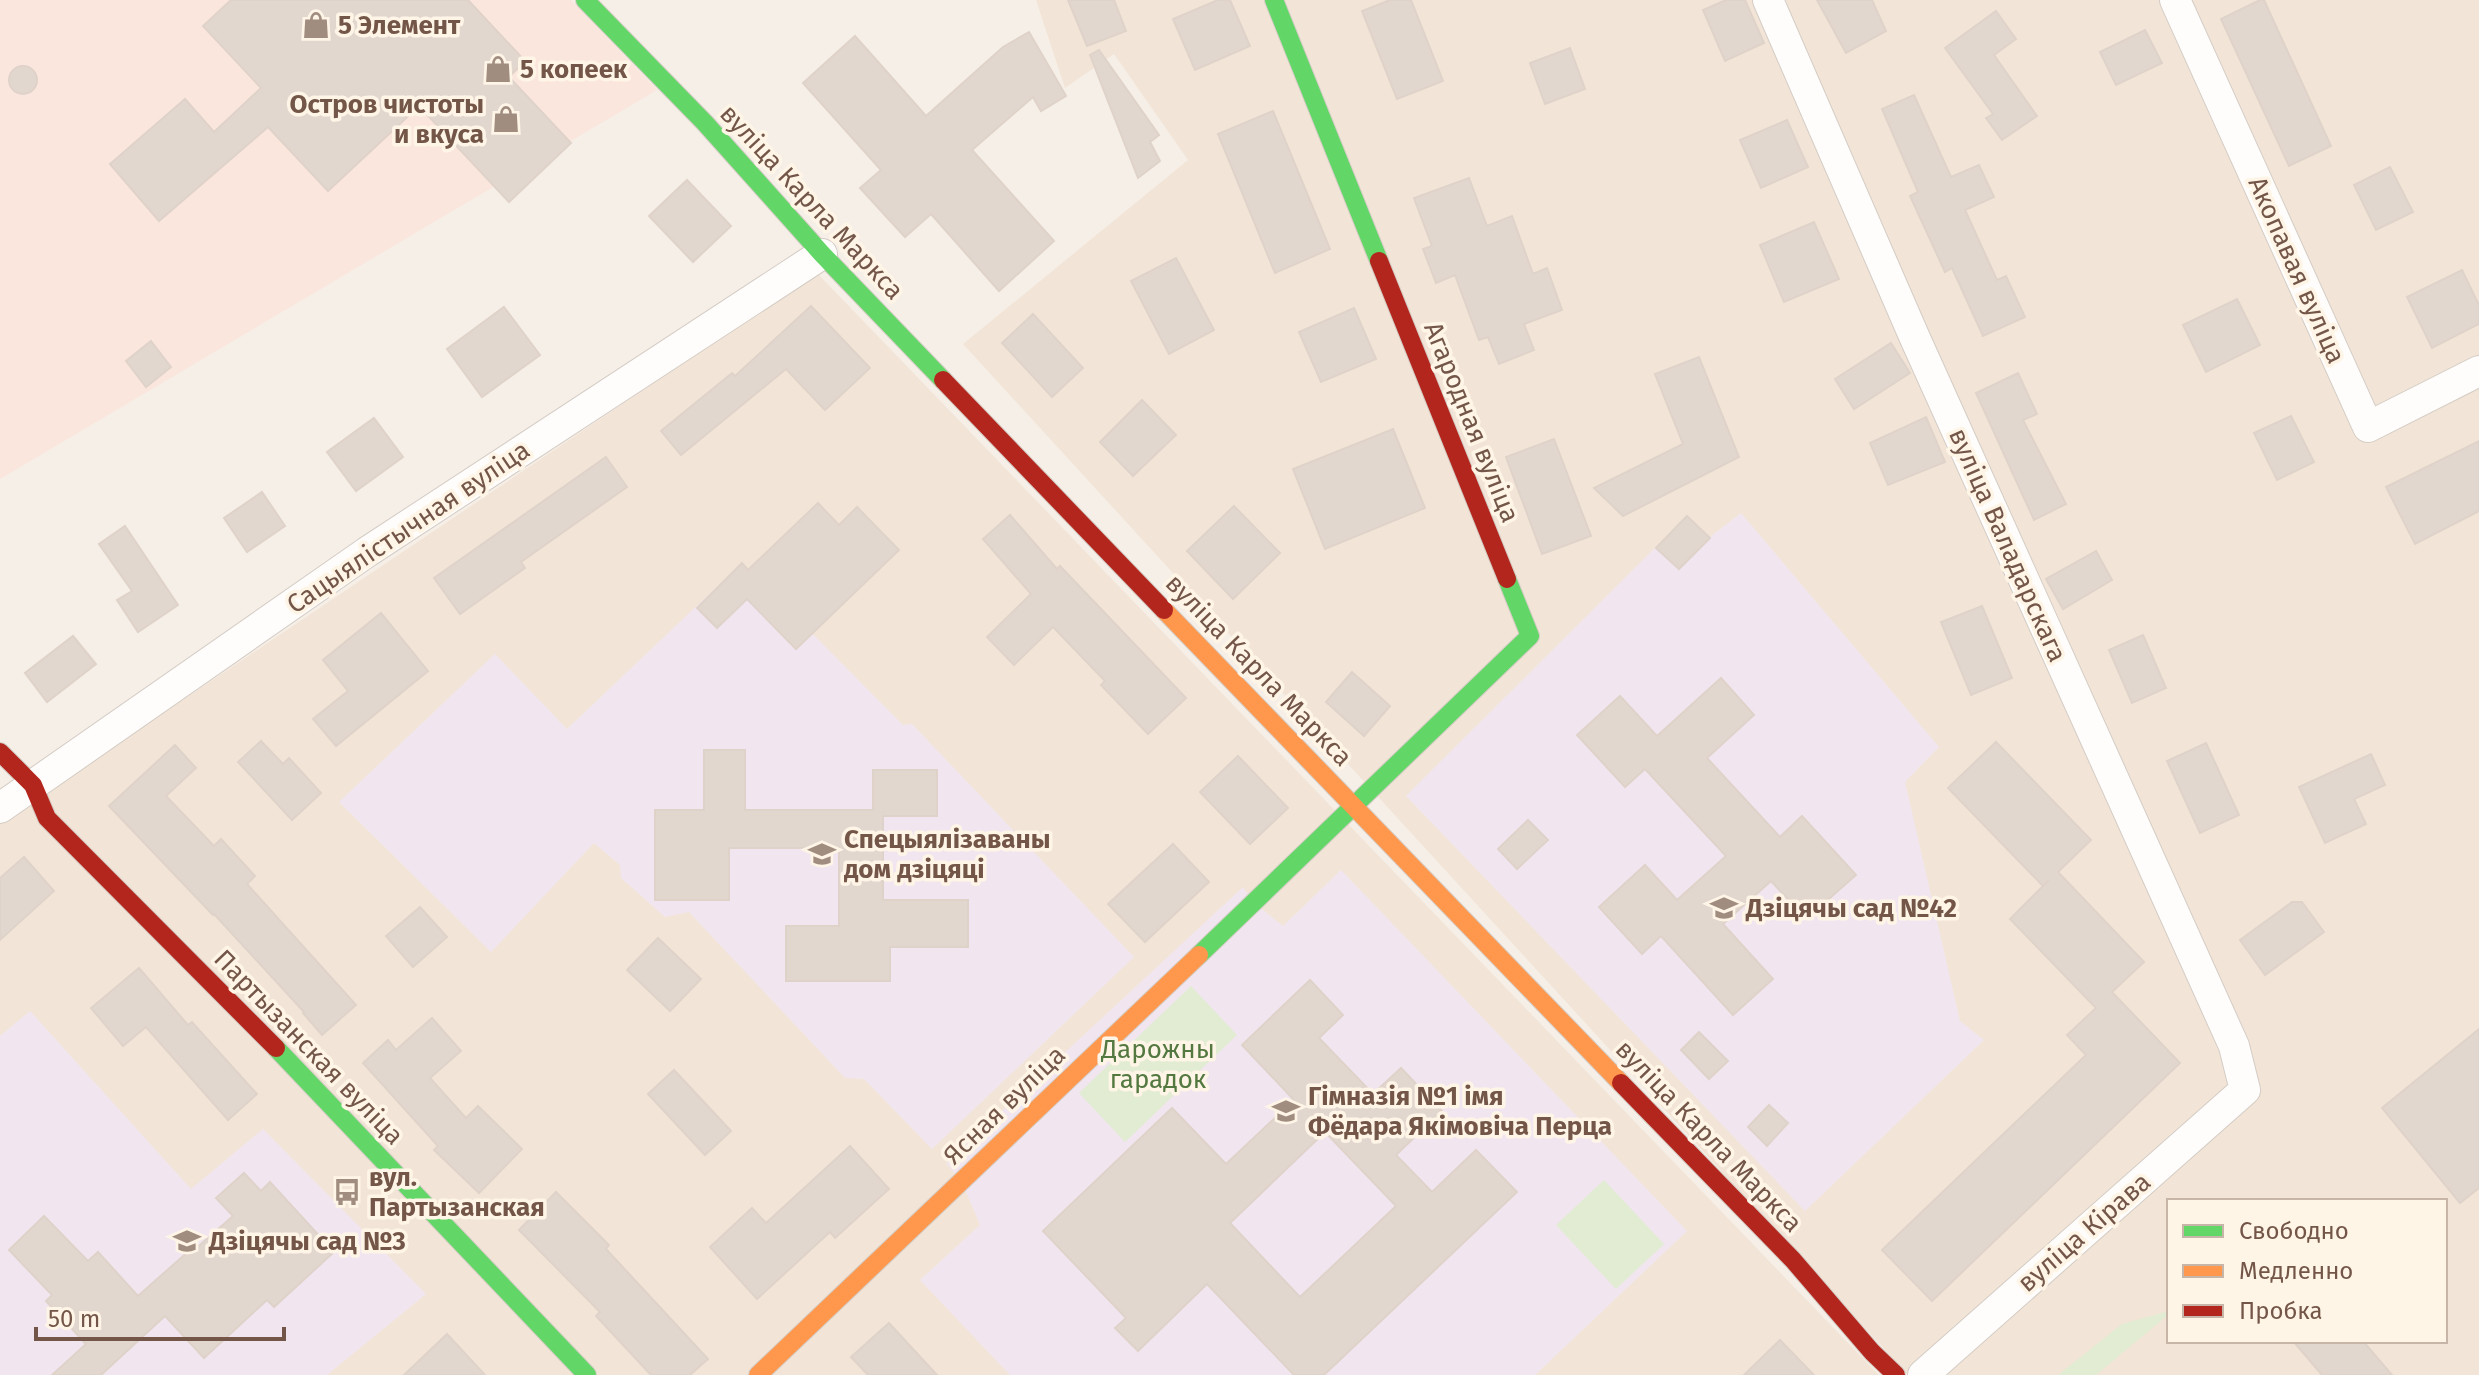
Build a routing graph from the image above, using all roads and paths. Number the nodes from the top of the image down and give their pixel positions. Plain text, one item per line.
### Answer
1 (585, 0) edge
2 (1274, 0) edge
3 (1768, 0) edge
4 (2175, 0) edge
5 (822, 254) junction
6 (2479, 371) edge
7 (0, 752) edge
8 (33, 785) junction
9 (1354, 806) junction
10 (0, 808) edge
11 (2245, 1090) joint
12 (587, 1375) edge
13 (758, 1375) edge
14 (1896, 1375) edge
15 (1923, 1375) edge

1 - 5 main road, вуліца Карла Маркса
2 - 9 main road, Агародная вуліца
3 - 11 street, вуліца Валадарскага
4 - 6 street, Акопавая вуліца
5 - 8 street, Сацыялістычная вуліца
5 - 9 main road, вуліца Карла Маркса
7 - 8 main road, Партызанская вуліца
8 - 10 street, Сацыялістычная вуліца
8 - 12 main road, Партызанская вуліца
9 - 13 main road, Ясная вуліца
9 - 14 main road, вуліца Карла Маркса
11 - 15 street, вуліца Кірава

